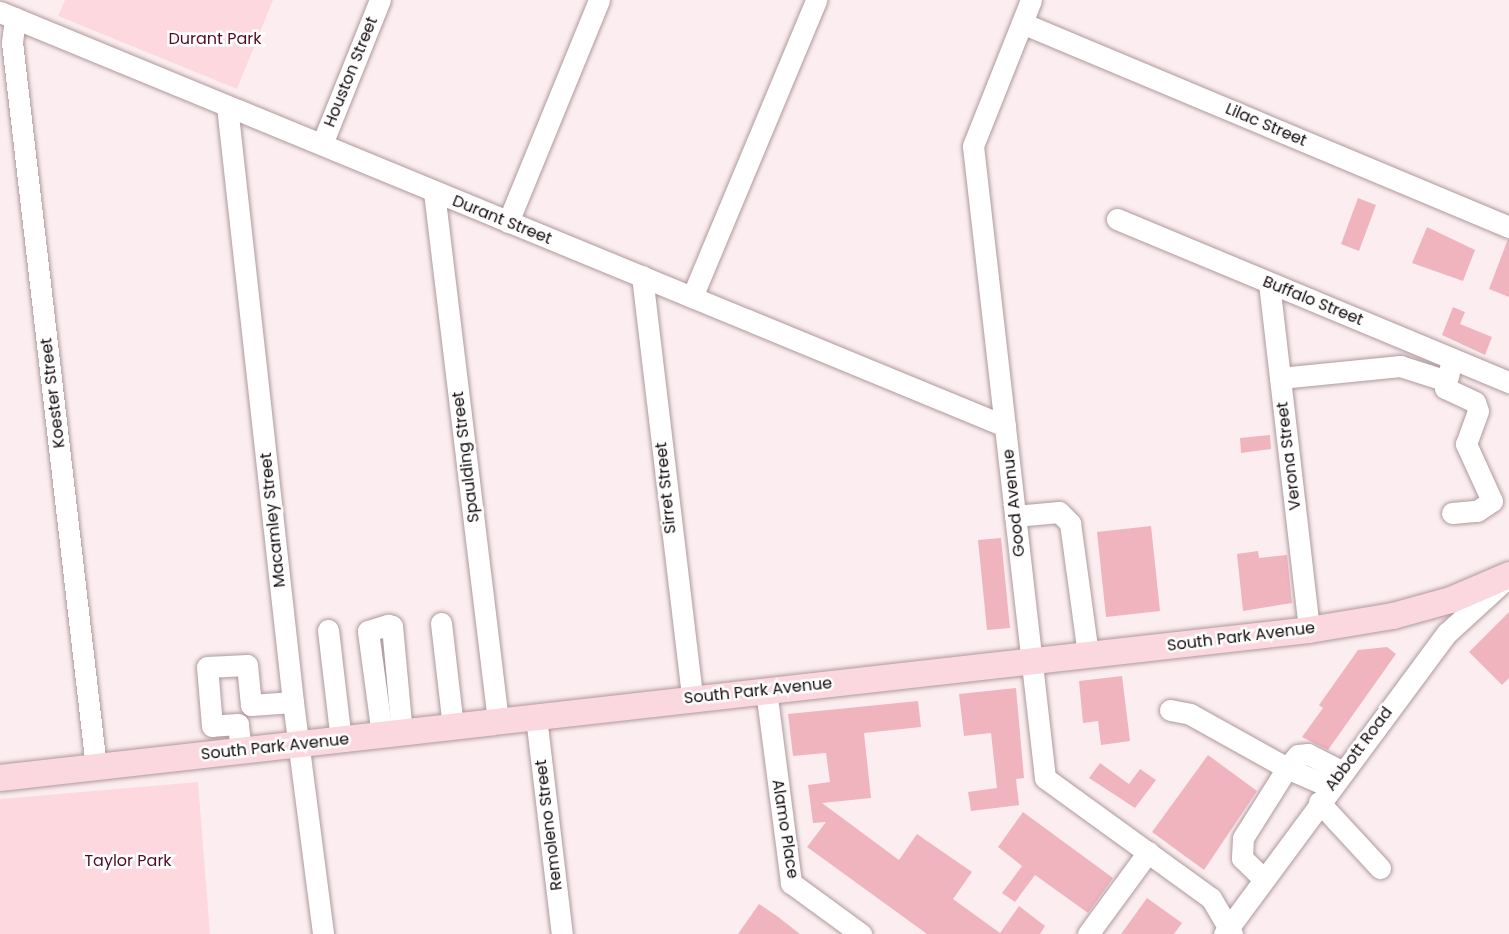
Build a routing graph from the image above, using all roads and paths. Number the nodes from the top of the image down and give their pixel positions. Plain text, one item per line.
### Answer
1 (380, 0) edge
2 (599, 0) edge
3 (816, 0) edge
4 (1031, 0) edge
5 (7, 15) edge
6 (1022, 23) junction
7 (227, 106) junction
8 (322, 144) junction
9 (434, 192) junction
10 (1117, 219) dead end
11 (508, 222) junction
12 (1509, 227) edge
13 (642, 276) junction
14 (1269, 283) junction
15 (692, 297) junction
16 (1452, 358) junction
17 (1280, 378) junction
18 (1444, 380) junction
19 (1509, 382) edge
20 (1005, 426) junction
21 (1452, 513) dead end
22 (1015, 516) junction
23 (1509, 576) edge
24 (441, 623) dead end
25 (328, 630) dead end
26 (1309, 630) junction
27 (368, 631) dead end
28 (1088, 654) junction
29 (1032, 661) junction
30 (766, 690) junction
31 (692, 699) junction
32 (293, 702) junction
33 (251, 705) junction
34 (1170, 710) dead end
35 (536, 717) junction
36 (498, 722) junction
37 (237, 724) junction
38 (212, 726) junction
39 (453, 727) junction
40 (392, 734) junction
41 (341, 740) junction
42 (299, 745) junction
43 (241, 750) junction
44 (215, 753) junction
45 (96, 767) junction
46 (1287, 768) junction
47 (0, 778) edge
48 (1330, 787) junction
49 (1148, 852) junction
50 (1380, 868) dead end
51 (1264, 879) junction
52 (1228, 932) edge
53 (323, 934) edge
54 (562, 934) edge
55 (861, 934) edge
56 (1088, 934) edge

1 - 8 street, Houston Street
2 - 11 street
3 - 15 street
4 - 6 street, Good Avenue
5 - 7 street, Durant Street
5 - 45 street, Koester Street
6 - 12 street, Lilac Street
6 - 20 street, Good Avenue
7 - 8 street, Durant Street
7 - 32 street, Macamley Street
8 - 9 street, Durant Street
9 - 11 street, Durant Street
9 - 36 street, Spaulding Street
10 - 14 street, Buffalo Street
11 - 13 street, Durant Street
13 - 15 street, Durant Street
13 - 31 street, Sirret Street
14 - 16 street, Buffalo Street
14 - 17 street, Verona Street
15 - 20 street, Durant Street
16 - 18 street
16 - 19 street, Buffalo Street
17 - 18 street
17 - 26 street, Verona Street
18 - 21 street
20 - 22 street, Good Avenue
22 - 28 street
22 - 29 street, Good Avenue
23 - 26 main road, South Park Avenue
23 - 48 street, Abbott Road
24 - 39 street
25 - 41 street
26 - 28 main road, South Park Avenue
27 - 40 street
28 - 29 main road, South Park Avenue
29 - 30 main road, South Park Avenue
29 - 49 street, Good Avenue
30 - 31 main road, South Park Avenue
30 - 55 street, Alamo Place
31 - 35 main road, South Park Avenue
32 - 33 street
32 - 42 street, Macamley Street
33 - 37 street
33 - 38 street
34 - 46 street
35 - 36 main road, South Park Avenue
35 - 54 street, Remoleno Street
36 - 39 main road, South Park Avenue
37 - 38 street
37 - 43 street
38 - 44 street
39 - 40 main road, South Park Avenue
40 - 41 main road, South Park Avenue
41 - 42 main road, South Park Avenue
42 - 43 main road, South Park Avenue
42 - 53 street, Macamley Street
43 - 44 main road, South Park Avenue
44 - 45 main road, South Park Avenue
45 - 47 main road, South Park Avenue
46 - 48 street
46 - 51 street
48 - 50 street
48 - 51 street, Abbott Road
49 - 52 street, Good Avenue
49 - 56 street
51 - 52 street, Abbott Road

